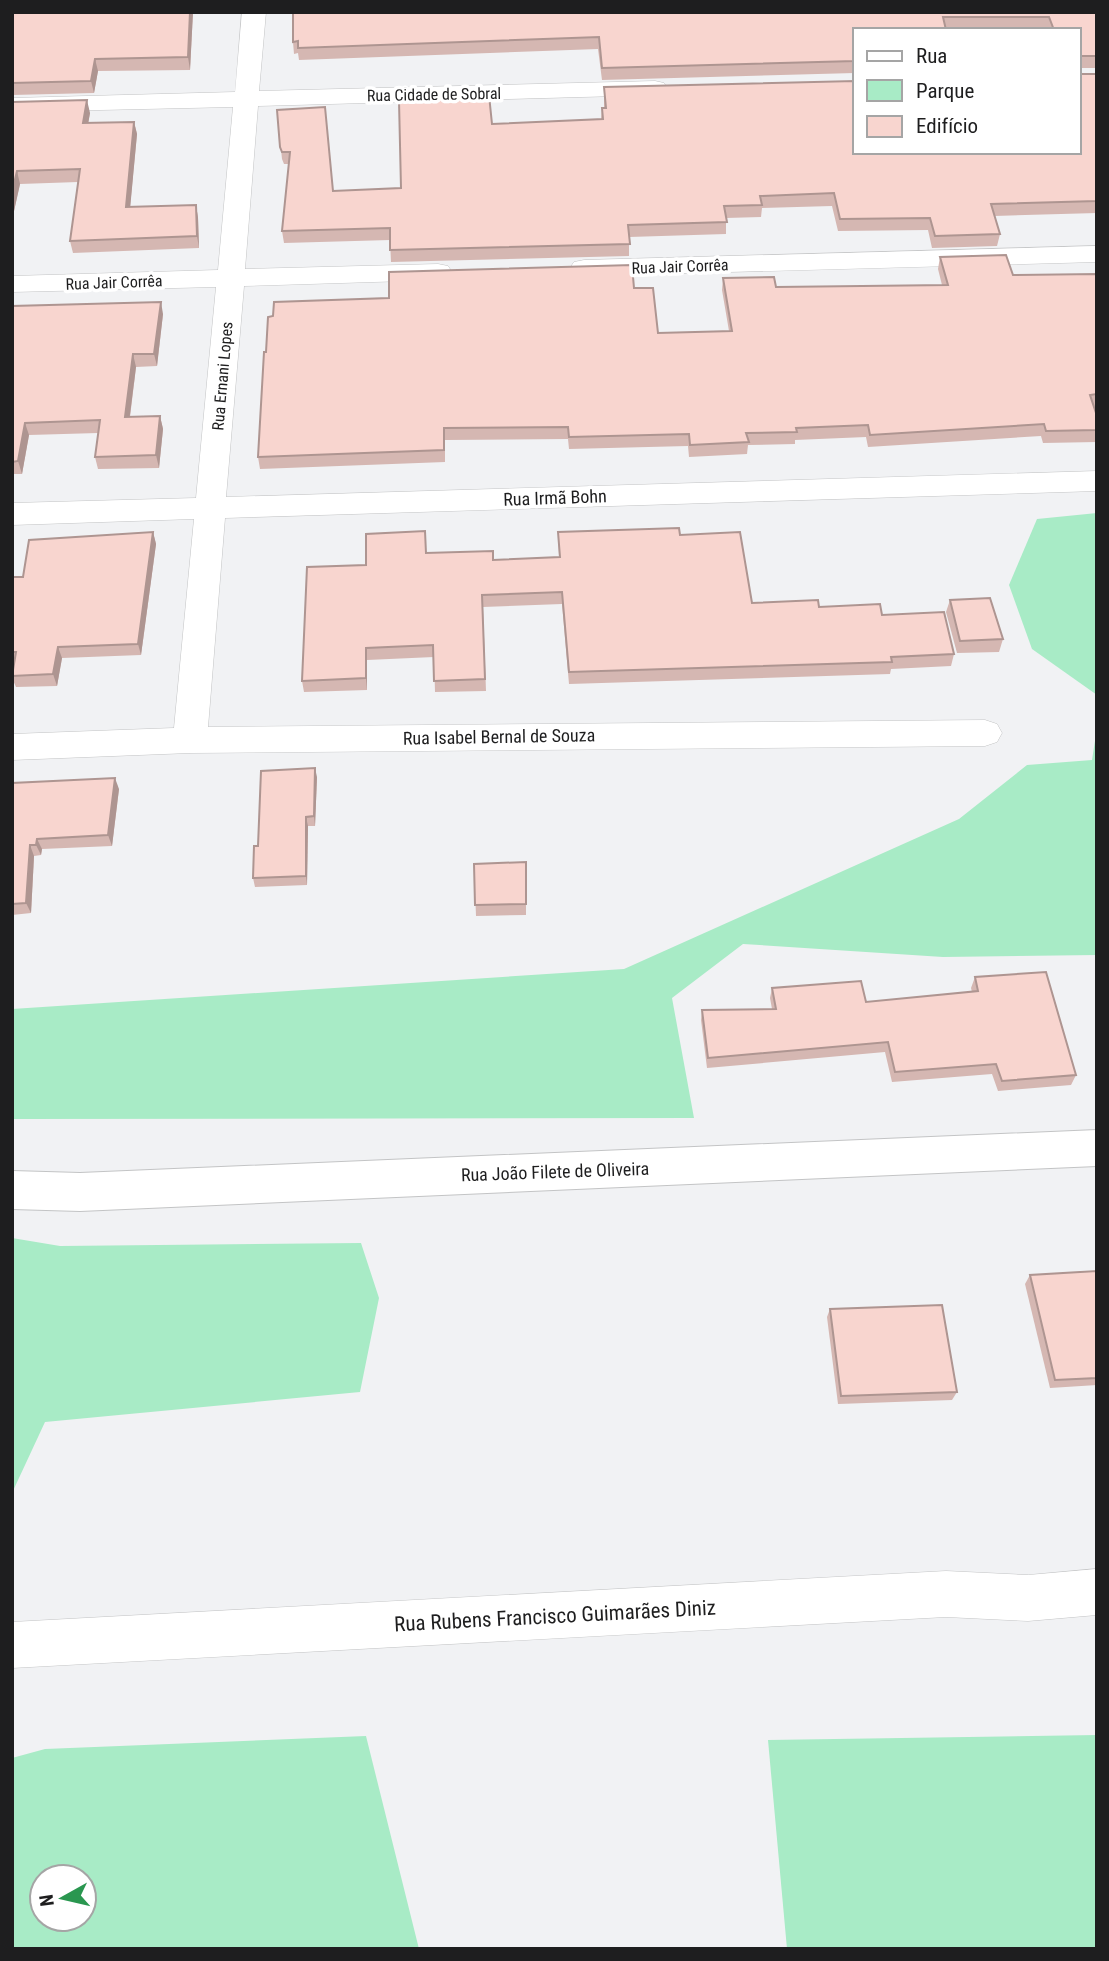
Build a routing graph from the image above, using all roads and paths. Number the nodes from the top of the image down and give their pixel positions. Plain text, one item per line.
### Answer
1 (254, 12) edge
2 (675, 88) edge
3 (246, 99) junction
4 (12, 105) edge
5 (1097, 254) edge
6 (552, 269) edge
7 (468, 272) edge
8 (231, 278) junction
9 (12, 284) edge
10 (1097, 481) edge
11 (210, 508) junction
12 (12, 514) edge
13 (985, 733) dead end
14 (190, 740) junction
15 (12, 747) edge
16 (1097, 1149) edge
17 (12, 1190) edge
18 (1097, 1592) edge
19 (12, 1645) edge

1 - 3 street, Rua Ernani Lopes
2 - 3 street, Rua Cidade de Sobral
3 - 4 street, Rua Cidade de Sobral
3 - 8 street, Rua Ernani Lopes
5 - 6 street, Rua Jair Corrêa
7 - 8 street, Rua Jair Corrêa
8 - 9 street, Rua Jair Corrêa
8 - 11 street, Rua Ernani Lopes
10 - 11 street, Rua Irmã Bohn
11 - 12 street, Rua Irmã Bohn
11 - 14 street, Rua Ernani Lopes
13 - 14 street, Rua Isabel Bernal de Souza
14 - 15 street, Rua Isabel Bernal de Souza
16 - 17 main road, Rua João Filete de Oliveira
18 - 19 street, Rua Rubens Francisco Guimarães Diniz

